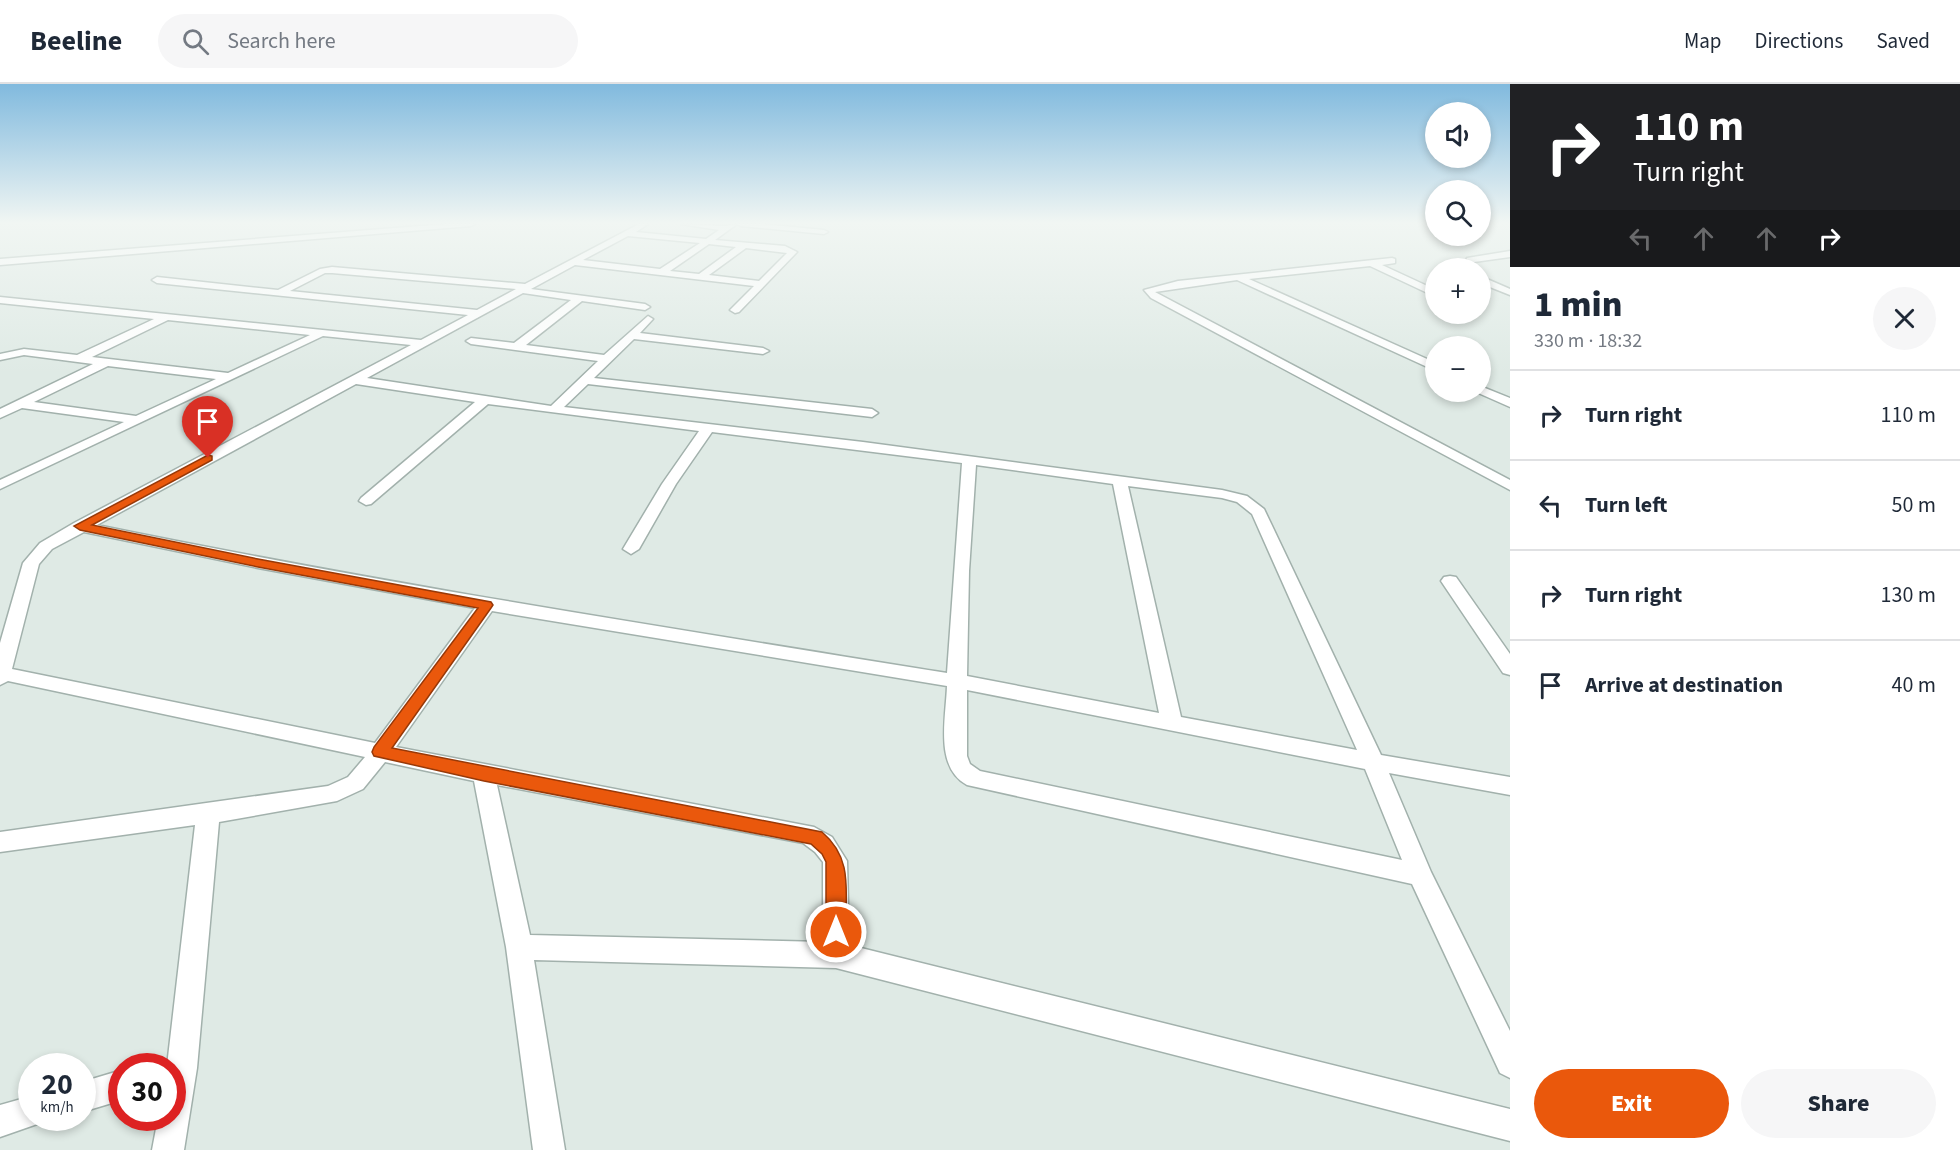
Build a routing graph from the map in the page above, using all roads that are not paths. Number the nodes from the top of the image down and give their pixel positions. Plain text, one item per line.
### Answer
1 (320, 274) edge
2 (370, 274) edge
3 (551, 274) edge
4 (676, 274) edge
5 (705, 274) edge
6 (771, 274) edge
7 (1280, 274) edge
8 (1392, 274) edge
9 (701, 277) junction
10 (1240, 278) junction
11 (157, 280) dead end
12 (760, 284) junction
13 (1491, 284) edge
14 (524, 288) junction
15 (1425, 289) edge
16 (279, 292) junction
17 (1510, 292) edge
18 (580, 298) junction
19 (0, 300) edge
20 (645, 307) dead end
21 (735, 310) dead end
22 (478, 313) junction
23 (166, 317) junction
24 (648, 320) dead end
25 (320, 335) junction
26 (631, 335) junction
27 (471, 341) dead end
28 (422, 344) junction
29 (515, 348) junction
30 (763, 351) dead end
31 (0, 357) edge
32 (78, 359) junction
33 (605, 359) junction
34 (106, 362) junction
35 (1425, 363) edge
36 (231, 377) junction
37 (356, 380) junction
38 (585, 380) junction
39 (1491, 394) edge
40 (485, 400) junction
41 (1510, 403) edge
42 (20, 404) junction
43 (554, 410) junction
44 (872, 413) dead end
45 (0, 414) edge
46 (139, 420) junction
47 (708, 428) junction
48 (969, 460) junction
49 (1120, 482) junction
50 (0, 485) edge
51 (1510, 486) edge
52 (366, 501) dead end
53 (80, 526) junction
54 (632, 549) dead end
55 (1450, 581) dead end
56 (19, 605) junction
57 (487, 605) junction
58 (0, 609) edge
59 (1510, 668) edge
60 (1, 675) edge
61 (956, 681) junction
62 (1172, 724) junction
63 (380, 752) junction
64 (1372, 762) junction
65 (484, 774) junction
66 (1510, 786) edge
67 (208, 814) junction
68 (0, 842) edge
69 (1420, 875) junction
70 (519, 947) junction
71 (836, 955) junction
72 (179, 1053) edge
73 (1510, 1063) edge
74 (18, 1116) edge
75 (0, 1121) edge
76 (1510, 1125) edge
77 (170, 1131) edge
78 (168, 1150) edge
79 (549, 1150) edge

1 - 16 street
2 - 14 street
3 - 14 street
4 - 9 street
5 - 9 street
6 - 12 street
7 - 10 street
8 - 15 street
9 - 12 street
10 - 35 street
10 - 51 street
11 - 16 street
12 - 21 street
13 - 17 street
14 - 18 street
14 - 22 street
16 - 22 street
18 - 20 street
18 - 29 street
19 - 23 street
22 - 28 street
23 - 25 street
23 - 32 street
24 - 26 street
25 - 28 street
25 - 36 street
26 - 30 street
26 - 33 street
27 - 29 street
28 - 37 street
29 - 33 street
31 - 32 street
32 - 34 street
33 - 38 street
34 - 36 street
34 - 42 street
36 - 46 street
37 - 40 street
37 - 53 street
38 - 43 street
38 - 44 street
39 - 41 street
40 - 43 street
40 - 52 street
42 - 45 street
42 - 46 street
43 - 47 street
46 - 50 street
47 - 48 street
47 - 54 street
48 - 49 street
48 - 61 street
49 - 62 street
49 - 64 street
53 - 56 street
53 - 57 street
55 - 59 street
56 - 58 street
56 - 60 street
57 - 61 street
57 - 63 street
60 - 63 street
61 - 62 street
61 - 69 street
62 - 64 street
63 - 65 street
63 - 67 street
64 - 66 street
64 - 69 street
65 - 70 street
65 - 71 street
67 - 68 street
67 - 72 street
69 - 73 street
70 - 71 street
70 - 79 street
71 - 76 street
74 - 75 street
77 - 78 street

